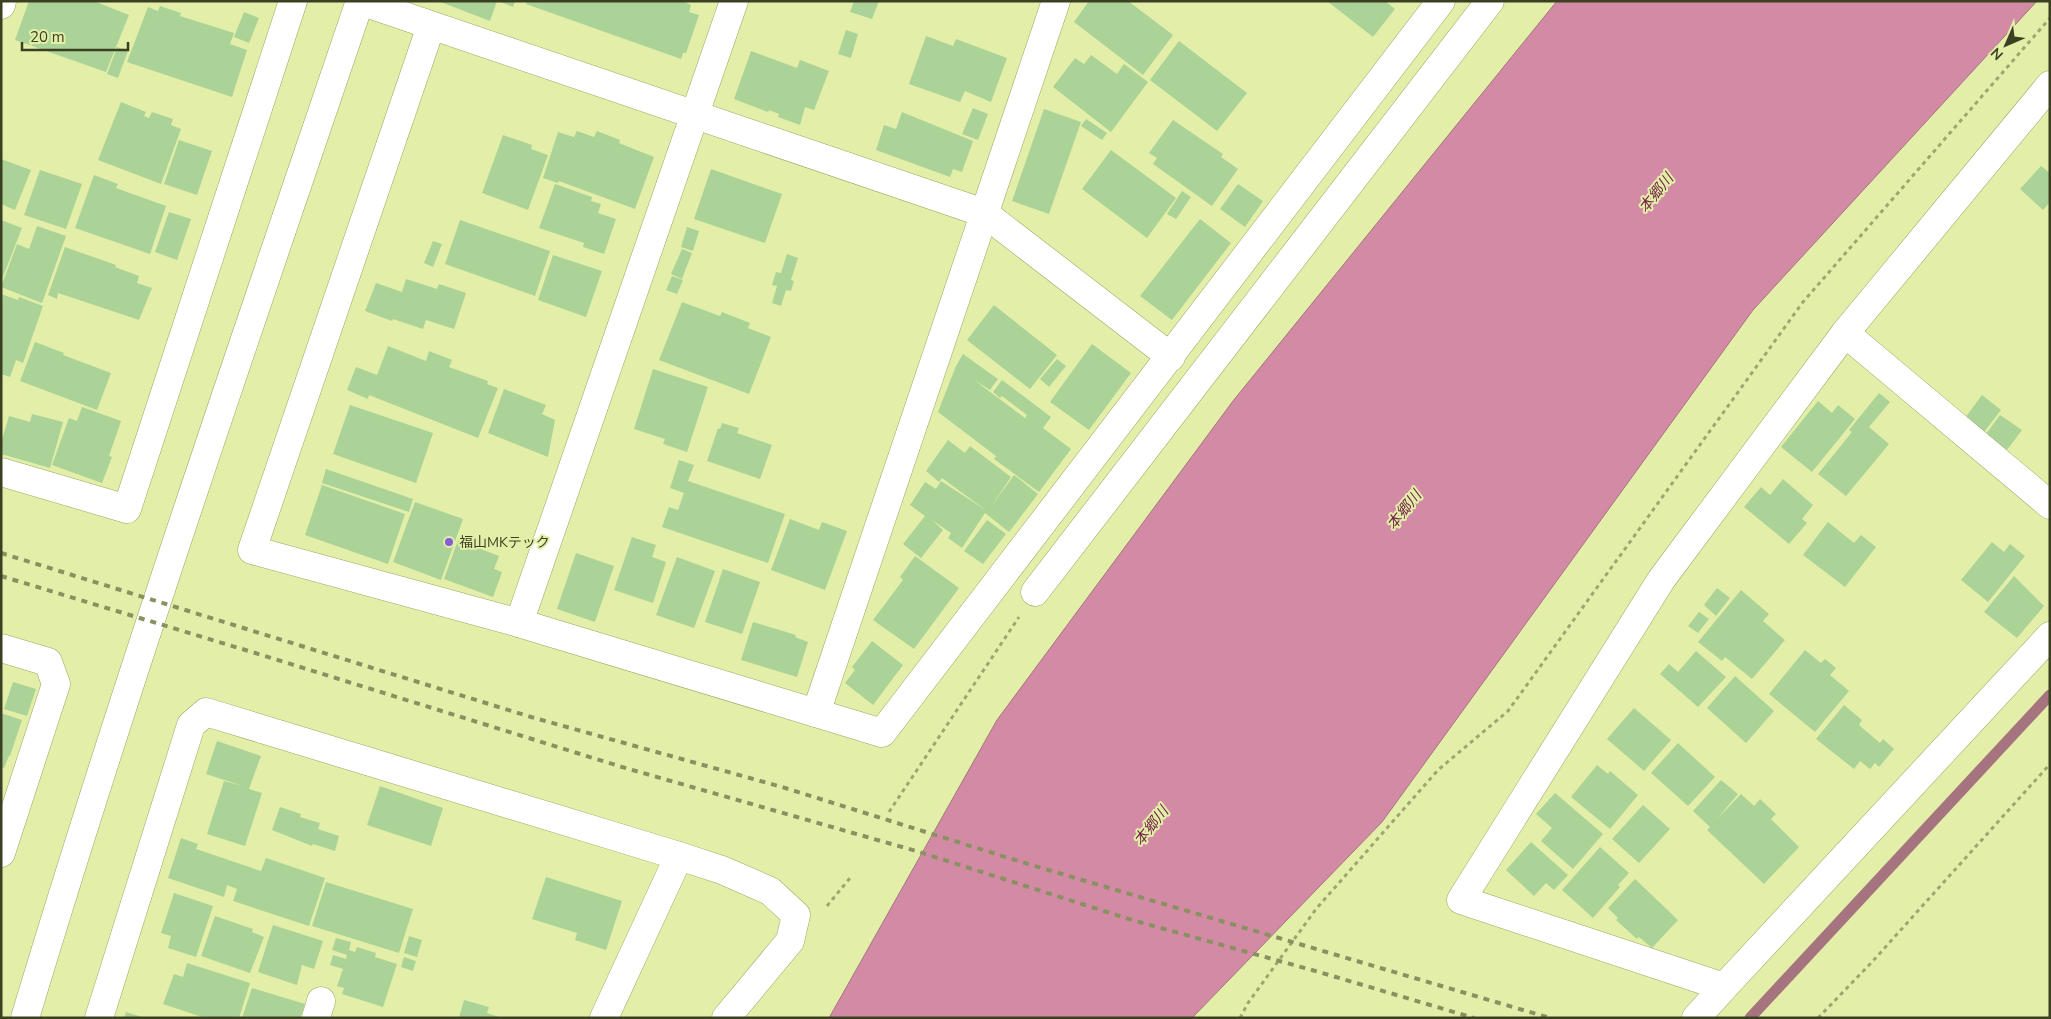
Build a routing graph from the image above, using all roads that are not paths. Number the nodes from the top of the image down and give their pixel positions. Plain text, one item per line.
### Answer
1 (292, 1) edge
2 (360, 1) edge
3 (734, 1) edge
4 (1056, 1) edge
5 (1441, 1) edge
6 (1490, 1) edge
7 (431, 26) junction
8 (2050, 85) edge
9 (696, 116) junction
10 (984, 212) junction
11 (1845, 333) junction
12 (1171, 356) junction
13 (1, 472) edge
14 (2050, 505) edge
15 (1036, 592) road end
16 (519, 623) junction
17 (2050, 636) edge
18 (1, 648) edge
19 (816, 713) junction
20 (1, 853) edge
21 (679, 856) junction
22 (1724, 987) junction
23 (25, 1018) edge
24 (99, 1018) edge
25 (604, 1018) edge
26 (726, 1018) edge
27 (1696, 1018) edge

1 - 13 street
2 - 7 street
2 - 23 street
3 - 9 street
4 - 10 street
5 - 12 street
6 - 15 street
7 - 9 street
7 - 16 street
8 - 11 street
9 - 10 street
9 - 16 street
10 - 12 street
10 - 19 street
11 - 14 street
11 - 22 street
12 - 19 street
16 - 19 street
17 - 22 street
18 - 20 street
21 - 24 street
21 - 25 street
21 - 26 street
22 - 27 street

